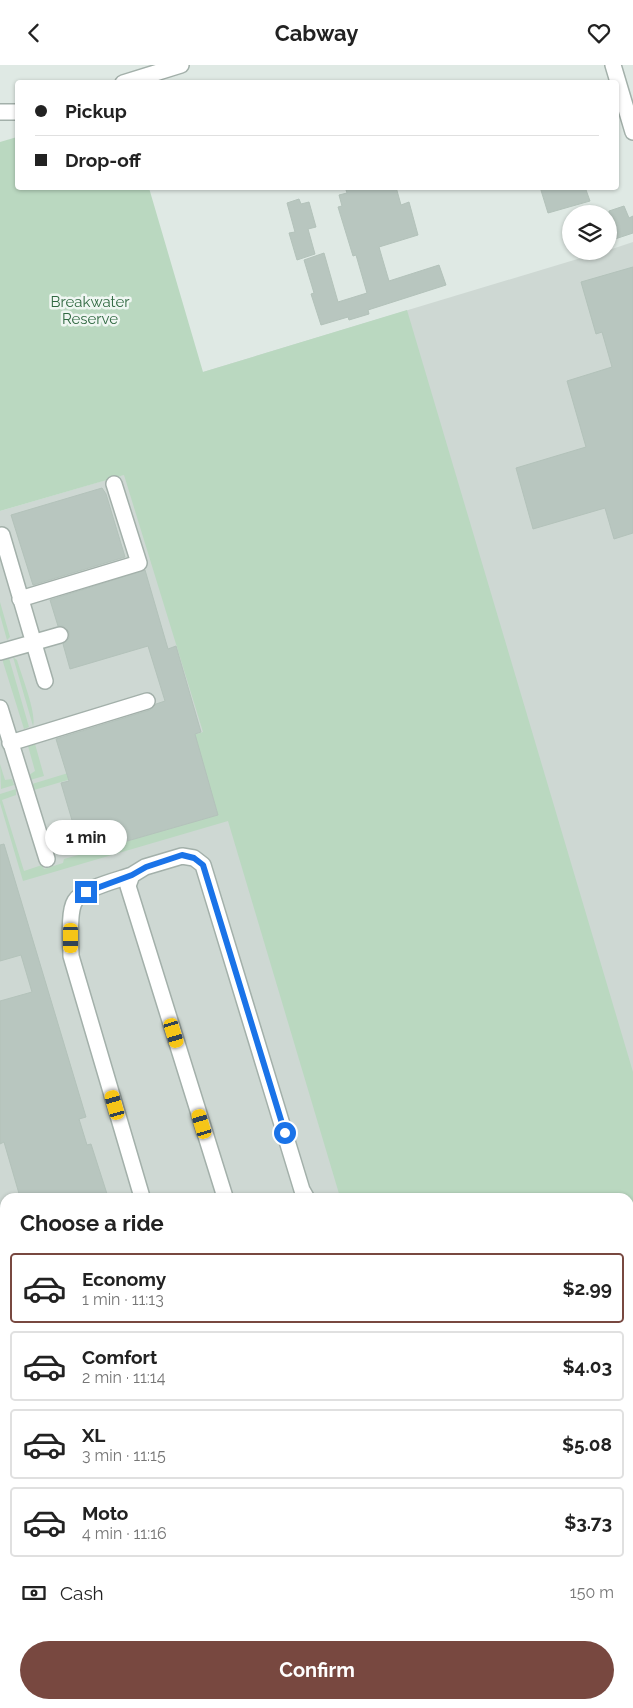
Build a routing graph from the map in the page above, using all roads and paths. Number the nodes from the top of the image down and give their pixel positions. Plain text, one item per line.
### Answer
1 (182, 65) edge
2 (613, 65) edge
3 (133, 80) edge
4 (617, 80) edge
5 (619, 85) edge
6 (0, 112) edge
7 (15, 112) edge
8 (633, 132) edge
9 (114, 484) dead end
10 (0, 535) edge
11 (20, 599) junction
12 (60, 635) dead end
13 (33, 643) junction
14 (0, 652) edge
15 (45, 681) dead end
16 (147, 701) dead end
17 (0, 708) edge
18 (10, 743) junction
19 (47, 859) dead end
20 (132, 875) junction
21 (141, 1193) edge
22 (224, 1193) edge
23 (304, 1193) edge

1 - 3 street
2 - 4 street
5 - 8 street
6 - 7 street
9 - 11 street
10 - 11 street
11 - 13 street
12 - 13 street
13 - 14 street
13 - 15 street
16 - 18 street
17 - 18 street
18 - 19 street
20 - 21 street
20 - 22 street
20 - 23 street

